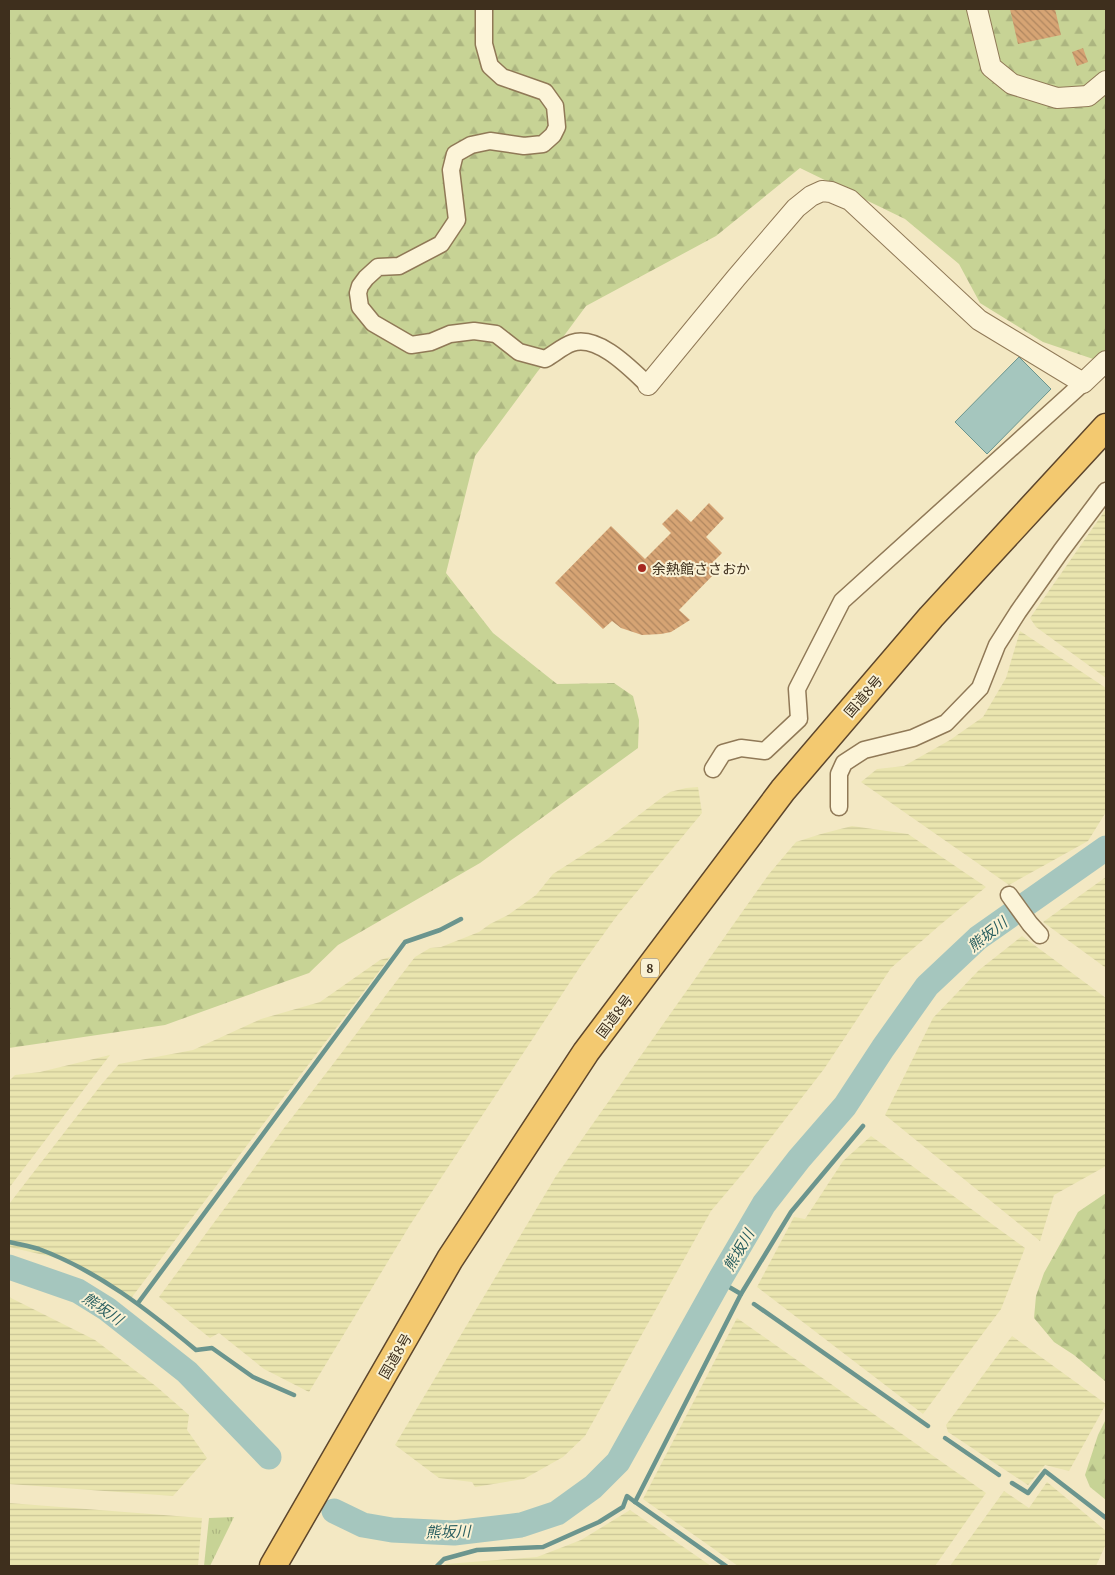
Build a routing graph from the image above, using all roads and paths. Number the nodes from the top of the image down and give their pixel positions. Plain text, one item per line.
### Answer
1 (484, 9) edge
2 (977, 9) edge
3 (1106, 81) edge
4 (1106, 361) edge
5 (1083, 383) junction
6 (648, 385) joint
7 (1106, 428) edge
8 (1106, 491) edge
9 (712, 768) dead end
10 (839, 807) dead end
11 (1009, 896) dead end
12 (1040, 935) dead end
13 (273, 1566) edge

1 - 6 street
2 - 3 street
4 - 5 street
5 - 6 street
5 - 9 street
7 - 13 highway, 国道8号 / 8
8 - 10 street
11 - 12 street

